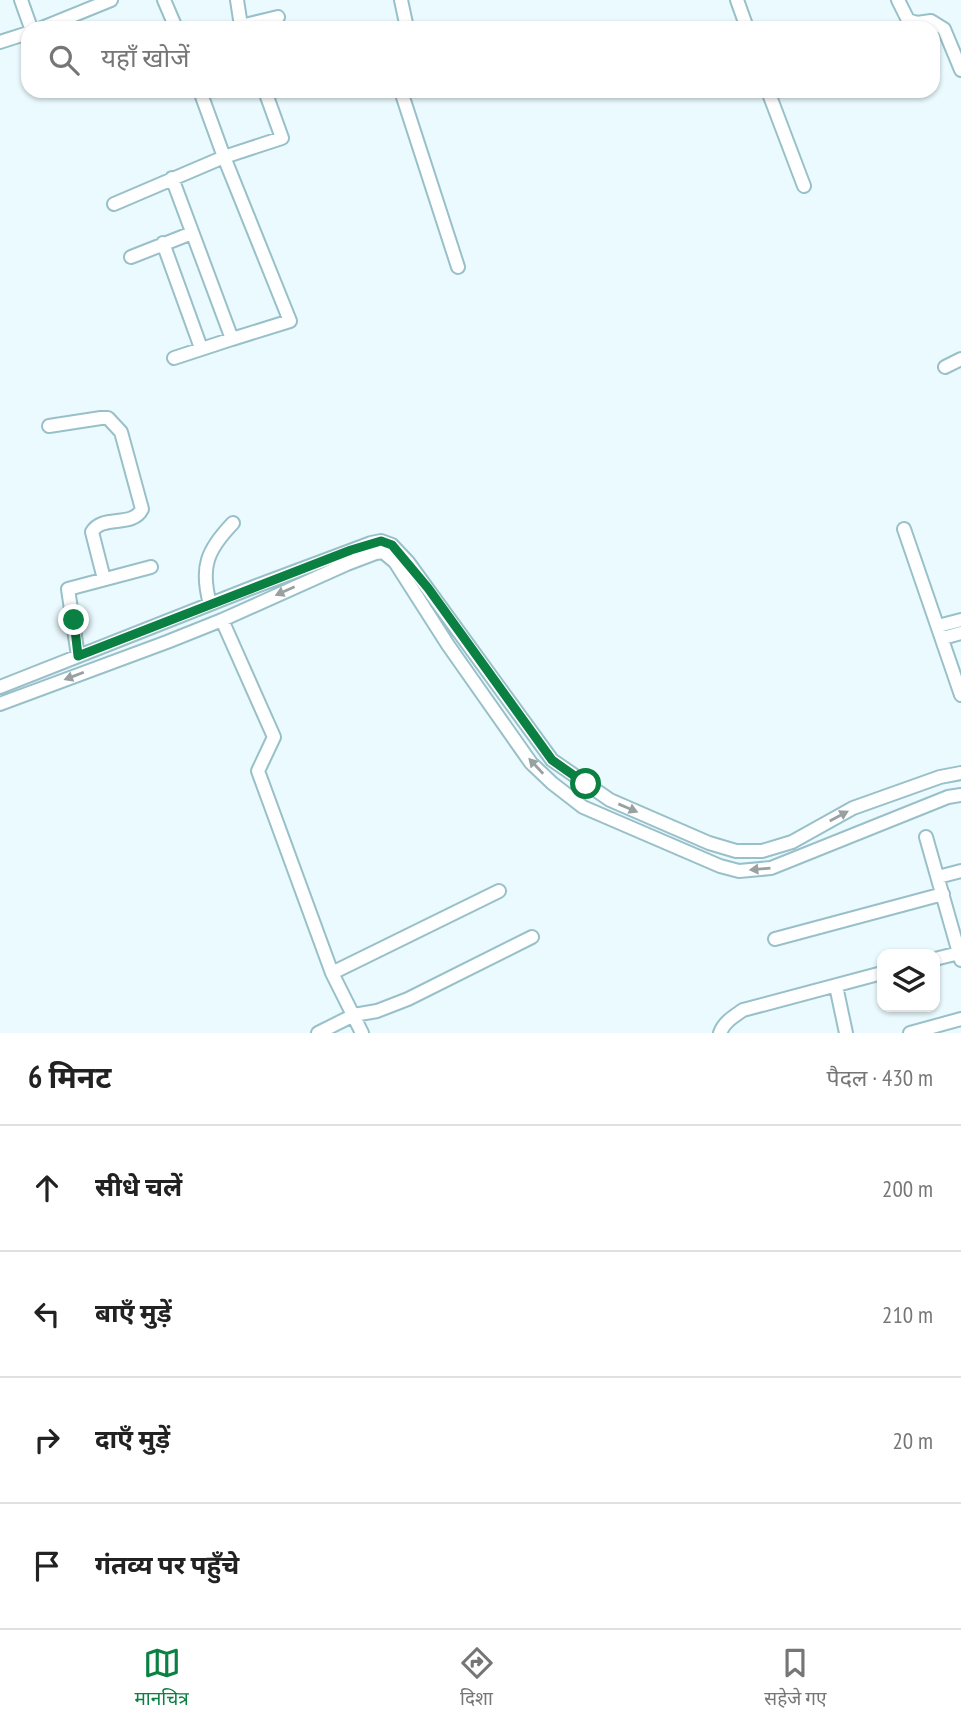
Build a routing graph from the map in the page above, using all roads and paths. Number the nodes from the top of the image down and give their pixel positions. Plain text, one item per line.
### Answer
1 (21, 0) edge
2 (111, 0) edge
3 (164, 0) edge
4 (237, 0) edge
5 (401, 0) edge
6 (737, 0) edge
7 (898, 0) edge
8 (278, 18) dead end
9 (28, 21) edge
10 (59, 21) edge
11 (173, 21) edge
12 (238, 21) edge
13 (265, 21) edge
14 (406, 21) edge
15 (744, 21) edge
16 (911, 21) edge
17 (940, 27) edge
18 (21, 35) edge
19 (0, 42) edge
20 (961, 70) edge
21 (203, 98) edge
22 (268, 98) edge
23 (403, 98) edge
24 (771, 98) edge
25 (224, 157) junction
26 (172, 178) junction
27 (804, 186) dead end
28 (114, 204) dead end
29 (191, 233) junction
30 (163, 243) junction
31 (131, 257) dead end
32 (458, 267) dead end
33 (232, 339) junction
34 (201, 348) junction
35 (174, 358) dead end
36 (961, 359) edge
37 (945, 368) dead end
38 (49, 426) dead end
39 (233, 523) dead end
40 (904, 529) dead end
41 (151, 567) dead end
42 (104, 579) junction
43 (210, 604) junction
44 (222, 620) junction
45 (961, 620) edge
46 (159, 624) junction
47 (941, 632) junction
48 (961, 633) edge
49 (167, 642) junction
50 (78, 656) junction
51 (0, 687) edge
52 (961, 695) edge
53 (0, 704) edge
54 (961, 773) edge
55 (961, 795) edge
56 (926, 837) dead end
57 (961, 871) edge
58 (938, 877) junction
59 (499, 891) dead end
60 (943, 894) junction
61 (532, 937) dead end
62 (958, 938) edge
63 (775, 939) dead end
64 (960, 957) edge
65 (940, 959) edge
66 (332, 973) junction
67 (877, 974) edge
68 (836, 986) junction
69 (354, 1015) junction
70 (961, 1019) edge
71 (318, 1033) edge
72 (362, 1033) edge
73 (720, 1033) edge
74 (846, 1033) edge
75 (910, 1033) edge

1 - 9 street
2 - 10 street
3 - 11 street
4 - 12 street
5 - 14 street
6 - 15 street
7 - 16 street
8 - 13 street
17 - 20 street
18 - 19 street
21 - 25 street
22 - 25 street
23 - 32 street
24 - 27 street
25 - 26 street
25 - 33 street
26 - 28 street
26 - 29 street
29 - 30 street
29 - 33 street
30 - 31 street
30 - 34 street
33 - 34 street
34 - 35 street
36 - 37 street
38 - 42 street
39 - 43 street
40 - 47 street
41 - 42 street
42 - 50 street
43 - 46 street
43 -> 54 street
44 - 49 street
55 -> 44 street
44 - 66 street
45 - 47 street
46 - 49 street
46 - 50 street
47 - 48 street
47 - 52 street
49 -> 53 street
50 - 51 street
56 - 58 street
57 - 58 street
58 - 60 street
59 - 66 street
60 - 62 street
60 - 63 street
61 - 69 street
62 - 64 street
64 - 65 street
66 - 69 street
67 - 68 street
68 - 73 street
68 - 74 street
69 - 71 street
69 - 72 street
70 - 75 street

